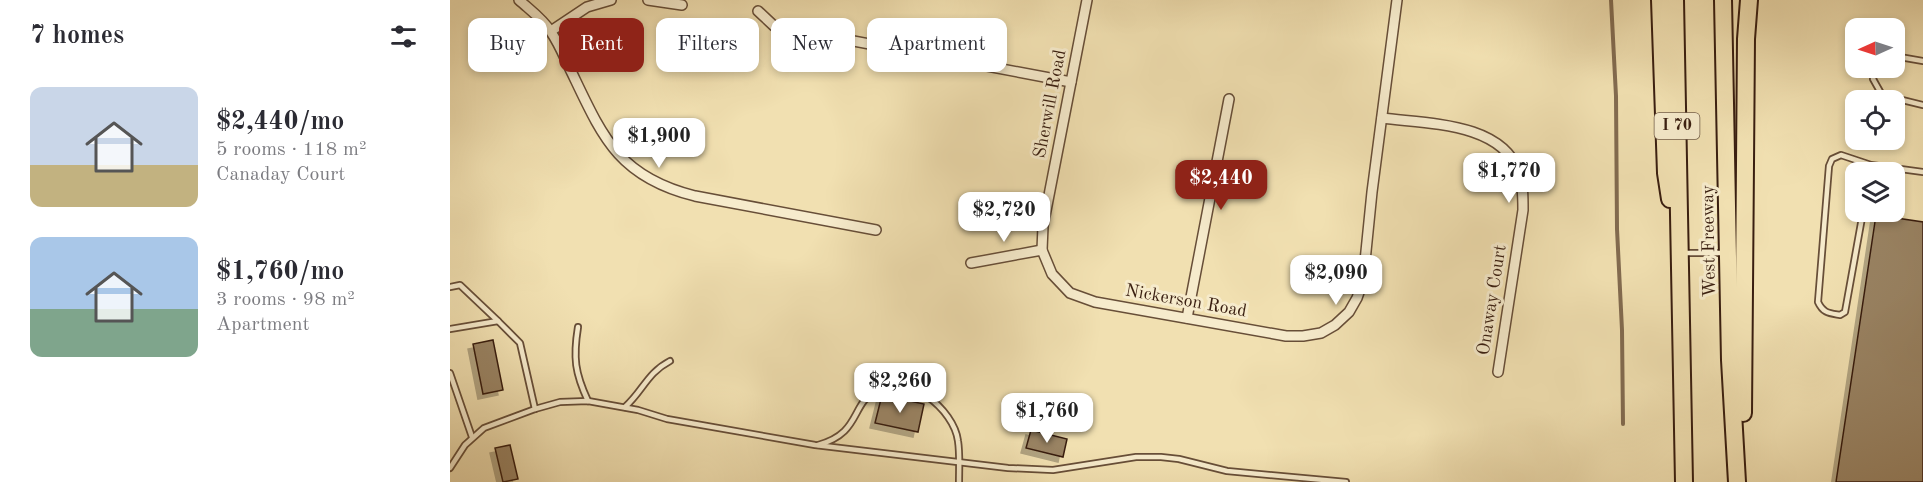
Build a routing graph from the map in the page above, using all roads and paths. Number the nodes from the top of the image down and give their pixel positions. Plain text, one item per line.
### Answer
1 (519, 0) edge
2 (611, 0) edge
3 (648, 0) edge
4 (1087, 0) edge
5 (1397, 0) edge
6 (1660, 0) edge
7 (1675, 0) edge
8 (1723, 0) edge
9 (1744, 0) edge
10 (1749, 0) edge
11 (682, 4) dead end
12 (758, 11) dead end
13 (551, 31) junction
14 (1746, 39) junction
15 (1905, 58) edge
16 (1923, 61) edge
17 (1873, 78) edge
18 (1071, 82) junction
19 (1229, 99) dead end
20 (1923, 105) edge
21 (1382, 118) junction
22 (1862, 162) edge
23 (1905, 170) edge
24 (1923, 172) edge
25 (1861, 222) edge
26 (876, 230) dead end
27 (1042, 250) junction
28 (1679, 253) junction
29 (1729, 253) junction
30 (971, 263) dead end
31 (450, 287) edge
32 (1187, 318) junction
33 (498, 321) junction
34 (578, 327) dead end
35 (450, 329) edge
36 (670, 361) dead end
37 (1498, 372) dead end
38 (450, 373) edge
39 (588, 401) junction
40 (625, 407) junction
41 (535, 409) junction
42 (472, 437) junction
43 (815, 445) junction
44 (959, 461) junction
45 (450, 468) edge
46 (959, 482) edge
47 (1346, 482) edge
48 (1684, 482) edge
49 (1737, 482) edge
50 (1742, 482) edge

1 - 13 street
2 - 13 street
3 - 11 street
4 - 18 street, Sherwill Road
5 - 21 street, Nickerson Road
6 - 28 highway
7 - 28 highway, West Freeway / I 70
8 - 29 highway, West Freeway / I 70
9 - 14 highway
10 - 14 highway
12 - 18 street
13 - 26 street
14 - 50 highway
15 - 16 lane
17 - 20 lane
18 - 27 street, Sherwill Road
19 - 32 street
21 - 32 street, Nickerson Road
21 - 37 street, Onaway Court
22 - 25 lane
23 - 24 lane
27 - 30 street
27 - 32 street, Nickerson Road
28 - 29 lane
28 - 48 highway, West Freeway / I 70
29 - 49 highway, West Freeway / I 70
31 - 33 lane
33 - 35 lane
33 - 41 lane
34 - 39 lane
36 - 40 lane
38 - 42 lane
39 - 40 lane
39 - 41 lane
40 - 43 lane
41 - 42 lane
42 - 45 lane
43 - 44 lane
43 - 44 lane
44 - 46 lane
44 - 47 lane

